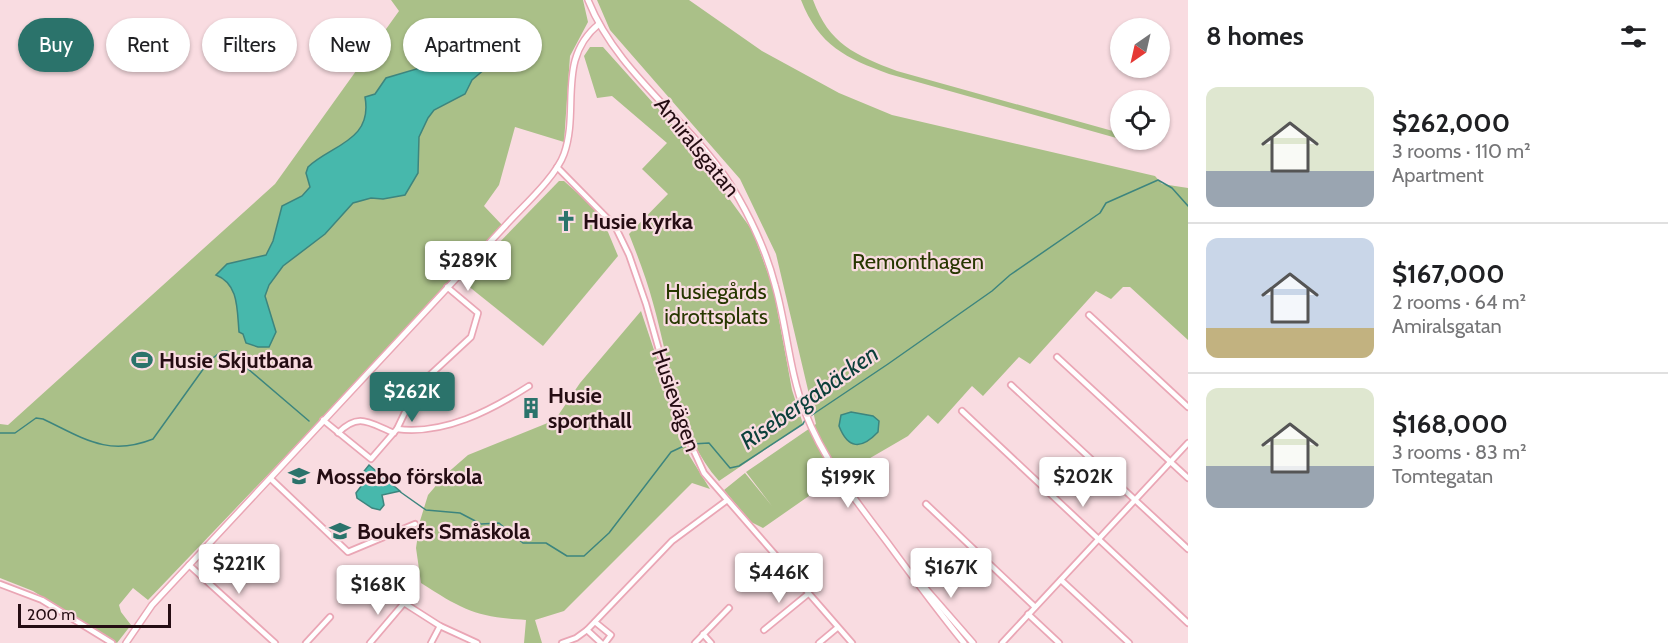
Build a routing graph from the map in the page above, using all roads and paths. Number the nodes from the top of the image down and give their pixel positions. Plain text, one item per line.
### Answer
1 (588, 0) edge
2 (599, 24) junction
3 (557, 167) junction
4 (447, 287) junction
5 (1089, 315) dead end
6 (1057, 357) dead end
7 (1011, 385) dead end
8 (529, 386) dead end
9 (388, 396) dead end
10 (410, 401) junction
11 (1188, 407) edge
12 (962, 411) dead end
13 (322, 420) junction
14 (395, 431) junction
15 (338, 433) junction
16 (1188, 443) edge
17 (1170, 462) junction
18 (1188, 478) edge
19 (271, 479) junction
20 (1135, 499) junction
21 (726, 501) junction
22 (926, 504) dead end
23 (415, 524) dead end
24 (1099, 538) junction
25 (1188, 549) edge
26 (189, 565) junction
27 (909, 572) junction
28 (1061, 580) junction
29 (0, 584) edge
30 (808, 594) junction
31 (1035, 607) junction
32 (729, 608) dead end
33 (1028, 614) junction
34 (330, 617) dead end
35 (595, 622) junction
36 (1188, 622) edge
37 (440, 626) junction
38 (837, 628) junction
39 (587, 630) junction
40 (764, 630) dead end
41 (703, 634) junction
42 (112, 643) edge
43 (126, 643) edge
44 (275, 643) edge
45 (306, 643) edge
46 (370, 643) edge
47 (431, 643) edge
48 (477, 643) edge
49 (562, 643) edge
50 (603, 643) edge
51 (695, 643) edge
52 (711, 643) edge
53 (819, 643) edge
54 (852, 643) edge
55 (964, 643) edge
56 (973, 643) edge
57 (1002, 643) edge
58 (1059, 643) edge
59 (1129, 643) edge

1 - 2 street
2 - 3 street
2 - 27 street, Amiralsgatan
3 - 4 street
3 - 21 street, Husievägen
4 - 10 street
4 - 13 street
5 - 11 street
6 - 17 street
7 - 20 street
8 - 14 street
9 - 10 street
10 - 14 street
12 - 24 street
13 - 15 street
13 - 19 street
14 - 15 street
14 - 15 street
16 - 17 street
17 - 18 street
17 - 20 street
19 - 23 street
19 - 26 street
20 - 24 street
20 - 25 street
21 - 30 street, Husievägen
21 - 35 street
22 - 31 street
24 - 28 street
24 - 36 street
26 - 43 street
26 - 44 street
27 - 55 street, Amiralsgatan
27 - 56 street, Amiralsgatan
28 - 31 street
28 - 59 street
29 - 42 street
30 - 38 street, Husievägen
30 - 40 street
31 - 33 street
32 - 41 street
33 - 57 street
33 - 58 street
34 - 45 street
35 - 39 street
35 - 50 street
37 - 46 street
37 - 47 street
37 - 48 street
38 - 53 street
38 - 54 street, Husievägen
39 - 49 street
39 - 50 street
41 - 51 street
41 - 52 street

